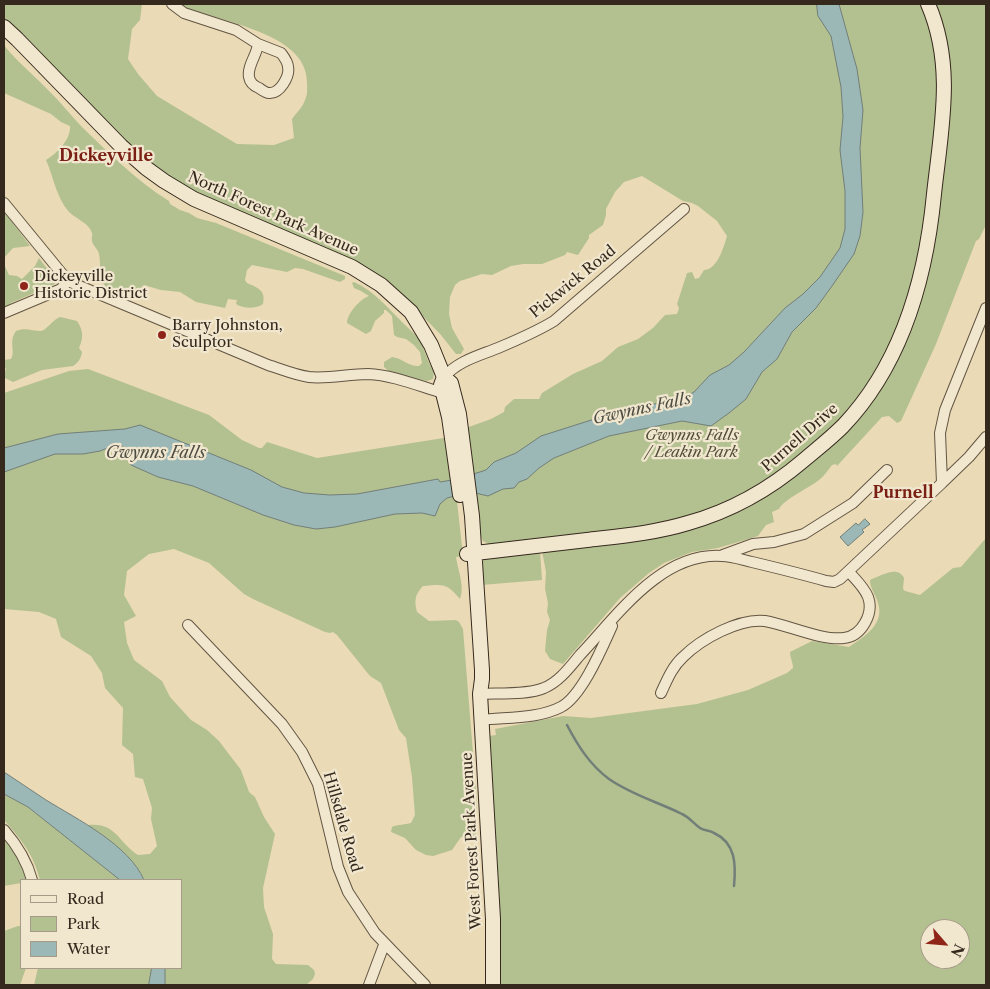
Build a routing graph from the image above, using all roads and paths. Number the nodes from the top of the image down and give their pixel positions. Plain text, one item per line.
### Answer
1 (172, 4) edge
2 (928, 4) edge
3 (4, 27) edge
4 (4, 37) edge
5 (258, 44) junction
6 (4, 202) edge
7 (684, 208) dead end
8 (68, 281) junction
9 (986, 308) edge
10 (4, 314) edge
11 (420, 326) junction
12 (444, 377) junction
13 (443, 393) junction
14 (986, 437) edge
15 (460, 453) junction
16 (887, 470) dead end
17 (942, 483) junction
18 (470, 554) junction
19 (722, 556) junction
20 (850, 572) junction
21 (617, 616) junction
22 (188, 624) dead end
23 (661, 693) dead end
24 (480, 694) junction
25 (481, 720) junction
26 (4, 830) edge
27 (32, 879) edge
28 (384, 945) junction
29 (369, 985) edge
30 (425, 985) edge
31 (493, 985) edge

1 - 5 street
2 - 18 main road, Purnell Drive
3 - 11 main road, North Forest Park Avenue
4 - 11 main road, North Forest Park Avenue
5 - 5 street
6 - 8 street
7 - 12 street, Pickwick Road
8 - 10 street
8 - 13 street
9 - 17 street
11 - 12 main road, North Forest Park Avenue
12 - 13 main road, North Forest Park Avenue
12 - 15 main road, North Forest Park Avenue
13 - 15 main road, North Forest Park Avenue
14 - 17 street
15 - 18 main road, West Forest Park Avenue
16 - 19 street
17 - 20 street
18 - 24 main road, West Forest Park Avenue
19 - 20 street
19 - 21 street
20 - 23 street
21 - 24 street
21 - 25 street
22 - 28 street, Hillsdale Road
24 - 25 main road, West Forest Park Avenue
25 - 31 main road, West Forest Park Avenue
26 - 27 street
28 - 29 street
28 - 30 street, Hillsdale Road

